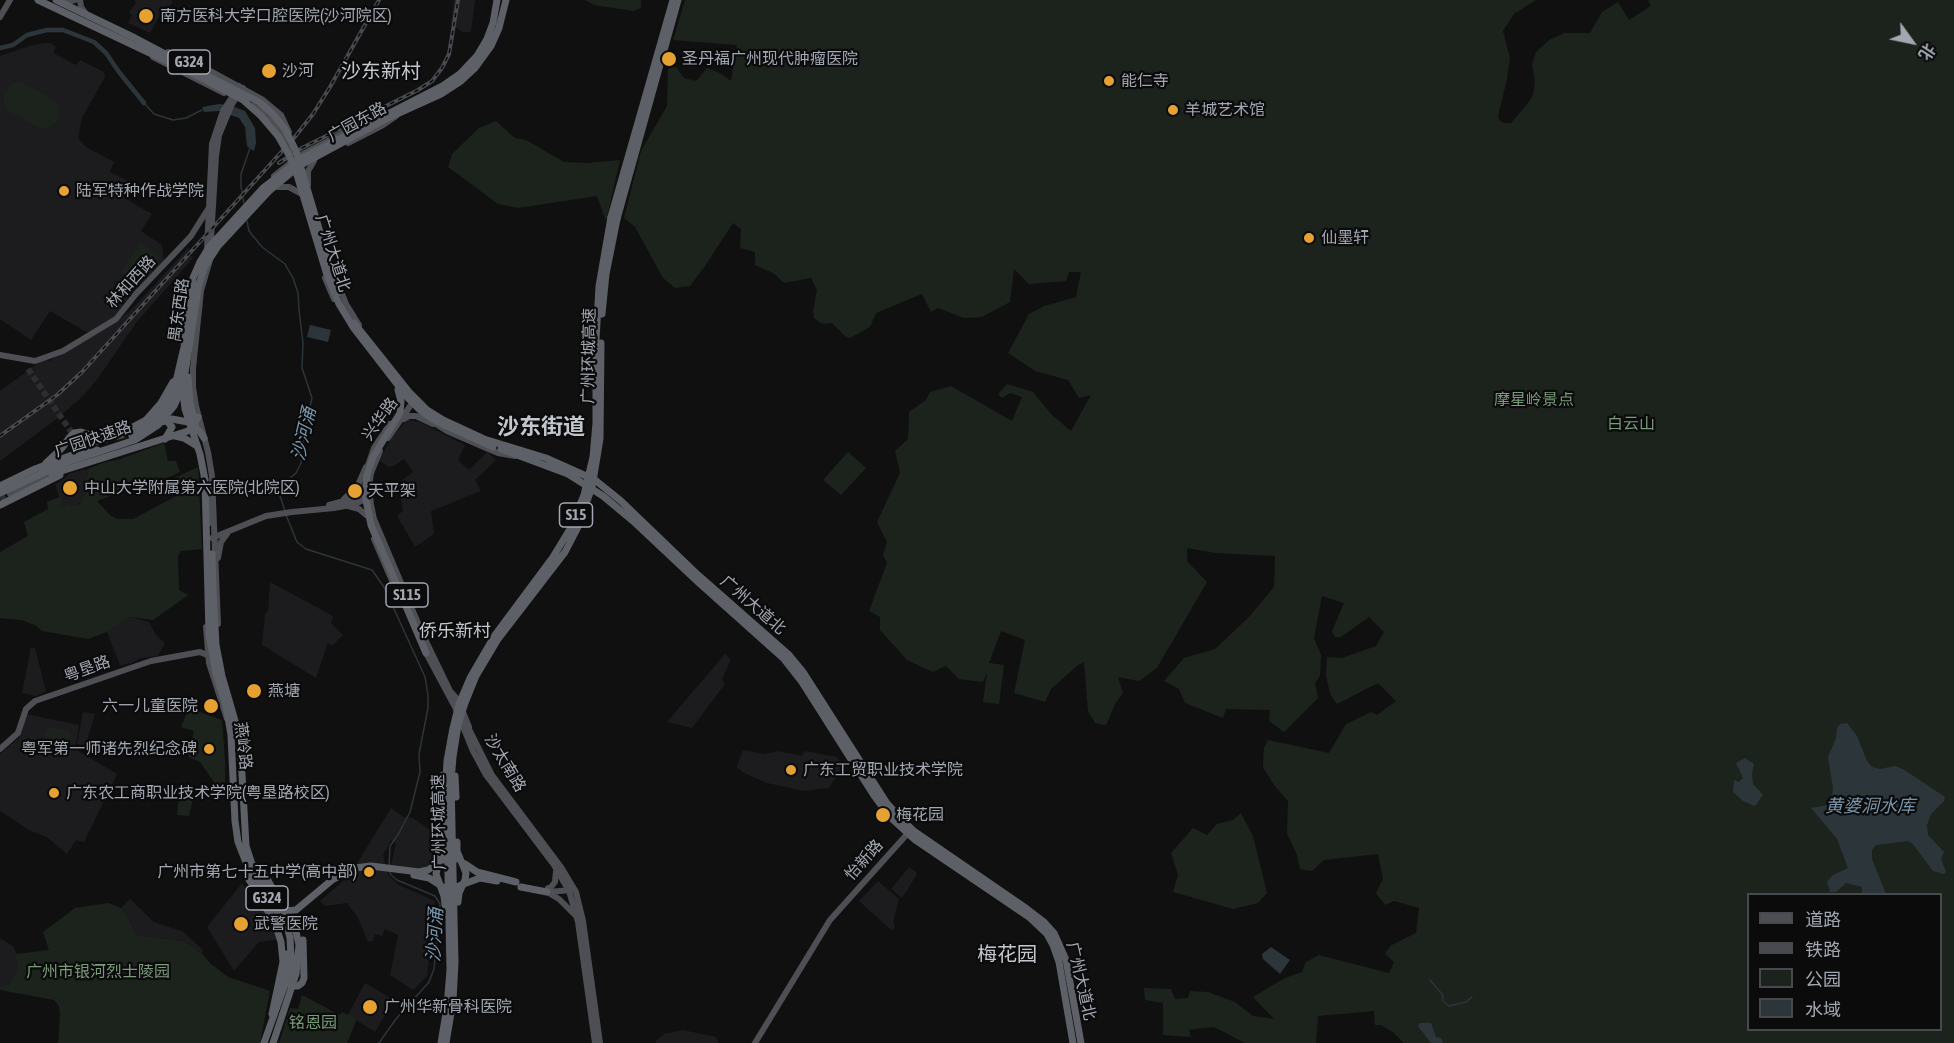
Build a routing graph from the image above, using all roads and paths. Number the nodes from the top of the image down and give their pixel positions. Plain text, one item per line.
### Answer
1 (9, 0) edge
2 (38, 0) edge
3 (75, 0) edge
4 (80, 0) edge
5 (502, 0) edge
6 (673, 0) edge
7 (678, 0) edge
8 (59, 1) edge
9 (0, 12) edge
10 (86, 15) junction
11 (0, 17) edge
12 (666, 33) junction
13 (133, 41) junction
14 (471, 66) junction
15 (191, 70) junction
16 (241, 87) junction
17 (217, 90) junction
18 (233, 98) junction
19 (244, 102) junction
20 (226, 112) junction
21 (216, 117) dead end
22 (391, 118) junction
23 (314, 161) junction
24 (296, 166) junction
25 (212, 183) junction
26 (278, 187) junction
27 (300, 193) junction
28 (216, 196) junction
29 (212, 206) junction
30 (310, 210) junction
31 (248, 212) junction
32 (214, 214) junction
33 (614, 218) junction
34 (234, 224) junction
35 (211, 249) junction
36 (206, 265) junction
37 (192, 288) junction
38 (192, 306) junction
39 (200, 308) junction
40 (190, 325) junction
41 (198, 325) junction
42 (365, 336) junction
43 (186, 347) junction
44 (0, 356) edge
45 (20, 358) junction
46 (186, 360) junction
47 (28, 369) tunnel mouth
48 (392, 377) junction
49 (185, 378) junction
50 (175, 384) junction
51 (397, 388) junction
52 (412, 402) junction
53 (398, 413) junction
54 (157, 415) junction
55 (198, 417) junction
56 (146, 420) junction
57 (166, 420) junction
58 (399, 423) junction
59 (153, 425) junction
60 (194, 426) junction
61 (437, 426) junction
62 (123, 435) junction
63 (75, 437) dead end
64 (98, 437) junction
65 (169, 438) junction
66 (204, 438) junction
67 (131, 439) junction
68 (201, 452) junction
69 (530, 459) junction
70 (82, 462) junction
71 (367, 466) junction
72 (41, 467) junction
73 (52, 474) joint
74 (10, 494) tunnel mouth
75 (0, 497) edge
76 (365, 498) junction
77 (341, 504) junction
78 (366, 515) junction
79 (214, 524) junction
80 (231, 528) junction
81 (213, 537) junction
82 (205, 544) junction
83 (216, 567) junction
84 (206, 569) junction
85 (206, 642) junction
86 (216, 645) junction
87 (426, 653) junction
88 (207, 655) junction
89 (450, 695) junction
90 (461, 714) junction
91 (454, 721) junction
92 (228, 722) junction
93 (468, 733) junction
94 (0, 747) edge
95 (449, 781) junction
96 (910, 833) junction
97 (240, 850) junction
98 (440, 861) junction
99 (464, 863) junction
100 (554, 865) junction
101 (564, 876) junction
102 (464, 883) junction
103 (438, 884) junction
104 (519, 884) junction
105 (570, 889) junction
106 (547, 890) junction
107 (322, 891) junction
108 (284, 911) junction
109 (576, 916) junction
110 (275, 923) junction
111 (295, 925) junction
112 (303, 938) junction
113 (291, 947) junction
114 (290, 990) junction
115 (446, 1037) edge
116 (264, 1043) edge
117 (273, 1043) edge
118 (441, 1043) edge
119 (595, 1043) edge
120 (600, 1043) edge
121 (757, 1043) edge
122 (1073, 1043) edge
123 (1081, 1043) edge

1 - 9 main road
1 - 11 main road
2 - 13 highway, G324
3 - 8 main road
4 - 10 main road
5 - 14 main road, 广园东路
5 - 14 main road, 广园东路
5 - 22 highway, bridge
5 - 37 highway, bridge
6 - 12 highway, 广州环城高速 / S15
7 - 12 highway, 广州环城高速 / S15
8 - 10 highway, G324
10 - 13 highway, G324
12 - 33 highway, 广州环城高速 / S15
13 - 15 highway
13 - 16 main road, G324
13 - 17 main road, G324
14 - 22 main road, 广园东路
14 - 24 main road
15 - 42 highway, 广州大道北, bridge
15 - 48 highway, 广州大道北, bridge
16 - 18 main road, 禺东西路
16 - 24 main road, 广州大道北
17 - 18 main road, 广州大道北
17 - 20 main road, G324
18 - 19 main road, 广州大道北
18 - 20 main road, 禺东西路
19 - 20 main road
19 - 24 main road, 广州大道北
20 - 21 main road
20 - 25 main road, 禺东西路 / G324
22 - 23 main road, 广园东路
22 - 24 main road
22 - 46 highway, bridge
23 - 24 main road, 广园东路
23 - 30 main road
24 - 26 main road, 广园东路
24 - 27 main road, 广州大道北
24 - 30 main road, 广州大道北
24 - 31 main road
24 - 34 main road, 广园东路, bridge
25 - 28 main road, 禺东西路 / G324
25 - 29 main road, 禺东西路 / G324
26 - 27 main road
26 - 31 main road, 广园东路
27 - 51 main road, 广州大道北
28 - 29 main road
28 - 32 main road, 禺东西路 / G324
29 - 32 main road
29 - 35 main road, 禺东西路 / G324
29 - 45 main road, 林和西路
30 - 42 main road, 广州大道北
31 - 34 main road, 广园东路, bridge
32 - 35 main road, 禺东西路 / G324
33 - 90 highway, 广州环城高速 / S15, bridge
33 - 91 highway, 广州环城高速 / S15, bridge
34 - 35 main road, 广园东路
34 - 35 main road, 广园东路
35 - 36 main road, 广园东路
35 - 36 main road, 禺东西路 / G324
36 - 38 main road, 禺东西路 / G324
36 - 39 main road, 禺东西路 / G324
37 - 43 highway, bridge
37 - 56 highway, bridge
38 - 39 main road
38 - 40 main road, 禺东西路 / G324
39 - 41 main road, 禺东西路 / G324
40 - 41 main road
40 - 43 main road, 禺东西路 / G324
41 - 55 main road, 禺东西路 / G324
42 - 52 highway, 广州大道北
43 - 46 highway
43 - 60 main road, 禺东西路 / G324
43 - 75 highway, 广园快速路, bridge
43 - 92 highway, bridge
44 - 45 main road, 林和西路
45 - 47 main road
46 - 49 highway, 广园快速路, bridge
46 - 50 highway
46 - 59 highway
46 - 86 highway, 燕岭路, bridge
48 - 69 highway, 广州大道北, bridge
48 - 87 highway, bridge
49 - 70 highway, bridge
49 - 75 highway, 广园快速路, bridge
50 - 54 highway
50 - 64 highway
51 - 52 main road, 广州大道北
51 - 53 main road
52 - 53 main road, 兴华路 / S115
52 - 58 main road, 兴华路 / S115
52 - 61 main road, 广州大道北
52 - 96 highway, 广州大道北
53 - 71 main road, 兴华路 / S115
54 - 62 highway
54 - 67 highway
55 - 60 highway
55 - 66 main road, 禺东西路 / G324
56 - 62 highway
56 - 64 highway
57 - 59 highway
57 - 60 highway
57 - 65 highway
58 - 61 main road
58 - 76 main road, 兴华路 / S115
59 - 67 highway
60 - 65 highway
60 - 66 highway
60 - 68 main road, 禺东西路 / G324
61 - 69 main road, 广州大道北
62 - 63 main road
64 - 72 highway
65 - 68 highway
65 - 70 highway
66 - 79 main road, 禺东西路 / G324
67 - 72 highway
68 - 81 main road
68 - 82 main road, 禺东西路 / G324
69 - 96 highway, 广州大道北
70 - 73 highway
70 - 75 highway
71 - 76 main road, 兴华路 / S115
71 - 77 main road
72 - 75 highway
73 - 74 main road
76 - 77 main road
76 - 78 main road, S115
76 - 89 main road, S115
77 - 78 main road
77 - 80 main road
78 - 87 main road, S115
79 - 80 main road
79 - 81 main road, 禺东西路 / G324
80 - 81 main road
80 - 83 main road
81 - 82 main road
81 - 83 main road, 燕岭路 / G324
82 - 84 main road, 燕岭路 / G324
83 - 84 highway
83 - 86 main road, 燕岭路 / G324
84 - 85 main road, 燕岭路 / G324
85 - 88 main road, 燕岭路 / G324
85 - 94 main road, 粤垦路
86 - 108 highway, 燕岭路 / G324
87 - 89 main road, S115
88 - 92 main road, 燕岭路 / G324
88 - 94 main road, 粤垦路
89 - 93 main road
90 - 95 highway, 广州环城高速 / S15, bridge
90 - 99 highway, bridge
91 - 95 highway, 广州环城高速 / S15, bridge
91 - 98 highway, bridge
92 - 97 highway, 燕岭路 / G324
93 - 100 main road, 沙太南路
93 - 101 main road, 沙太南路
95 - 115 highway, 广州环城高速 / S15
96 - 121 main road, 怡新路
96 - 122 highway, 广州大道北
96 - 123 highway, 广州大道北
97 - 110 highway
97 - 113 highway, 燕岭路 / G324
98 - 99 highway, bridge
98 - 103 highway
98 - 107 highway
99 - 102 highway
99 - 104 highway
100 - 101 main road, 沙太南路
100 - 106 main road
101 - 105 main road, 沙太南路
102 - 103 highway, bridge
102 - 104 highway
102 - 115 highway
103 - 107 highway
103 - 115 highway
104 - 106 highway
105 - 106 main road
105 - 109 main road, 沙太南路
105 - 120 main road, 沙太南路
106 - 109 main road
107 - 108 highway
107 - 111 highway
108 - 111 highway, 燕岭路 / G324
108 - 113 highway, bridge
109 - 119 main road, 沙太南路
110 - 112 highway, bridge
110 - 116 highway
111 - 112 highway, 燕岭路
111 - 114 highway, G324
112 - 114 highway
113 - 116 highway, 燕岭路 / G324
114 - 117 highway, G324
115 - 118 highway, 广州环城高速 / S15

